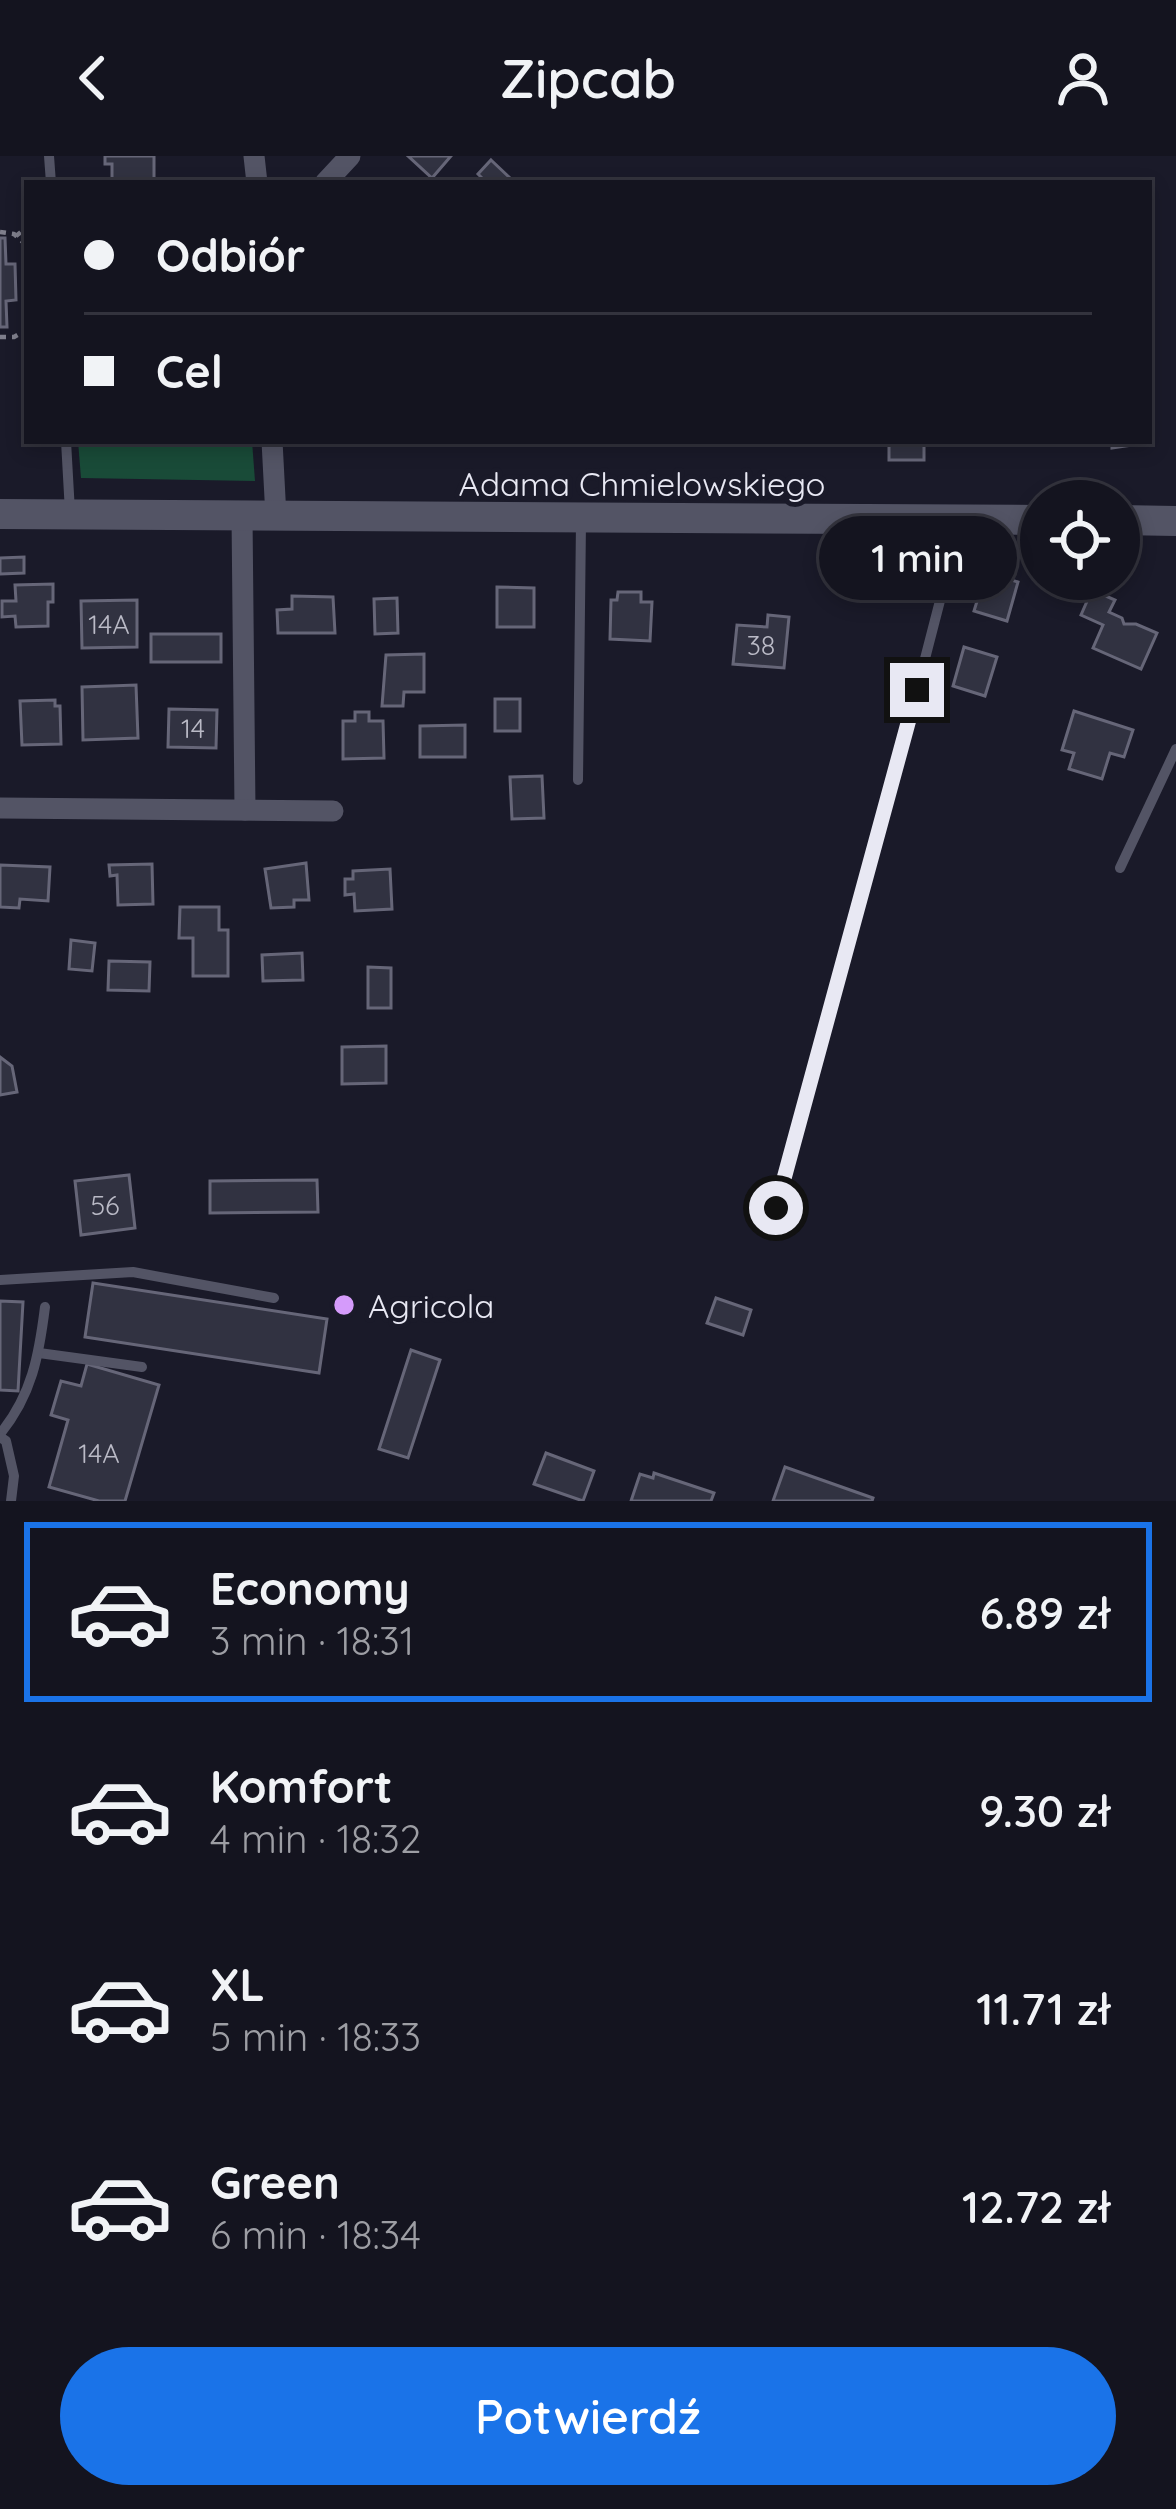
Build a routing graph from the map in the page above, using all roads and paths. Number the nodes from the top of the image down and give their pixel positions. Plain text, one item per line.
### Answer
1 (350, 156) edge
2 (328, 180) edge
3 (24, 229) edge
4 (0, 232) edge
5 (16, 236) junction
6 (24, 243) edge
7 (66, 444) edge
8 (272, 444) edge
9 (0, 514) edge
10 (70, 515) junction
11 (242, 516) junction
12 (276, 517) junction
13 (581, 519) junction
14 (954, 519) junction
15 (1020, 520) edge
16 (1140, 520) edge
17 (1176, 521) edge
18 (1176, 749) edge
19 (578, 780) dead end
20 (0, 808) edge
21 (245, 810) junction
22 (333, 811) dead end
23 (1120, 868) dead end
24 (776, 1208) dead end
25 (0, 1280) edge
26 (274, 1298) dead end
27 (45, 1307) dead end
28 (39, 1353) junction
29 (142, 1367) dead end
30 (0, 1436) edge
31 (11, 1501) edge

1 - 2 street
3 - 5 path
4 - 5 path
5 - 6 path
7 - 10 lane
8 - 12 street
9 - 10 street, Adama Chmielowskiego
10 - 11 street, Adama Chmielowskiego
11 - 12 street, Adama Chmielowskiego
11 - 21 street
12 - 13 street, Adama Chmielowskiego
13 - 14 street, Adama Chmielowskiego
13 - 19 lane
14 - 15 street, Adama Chmielowskiego
14 - 24 lane
16 - 17 street
18 - 23 lane
20 - 21 street
21 - 22 street
25 - 26 lane
27 - 28 lane
28 - 29 lane
28 - 30 lane
30 - 31 lane

